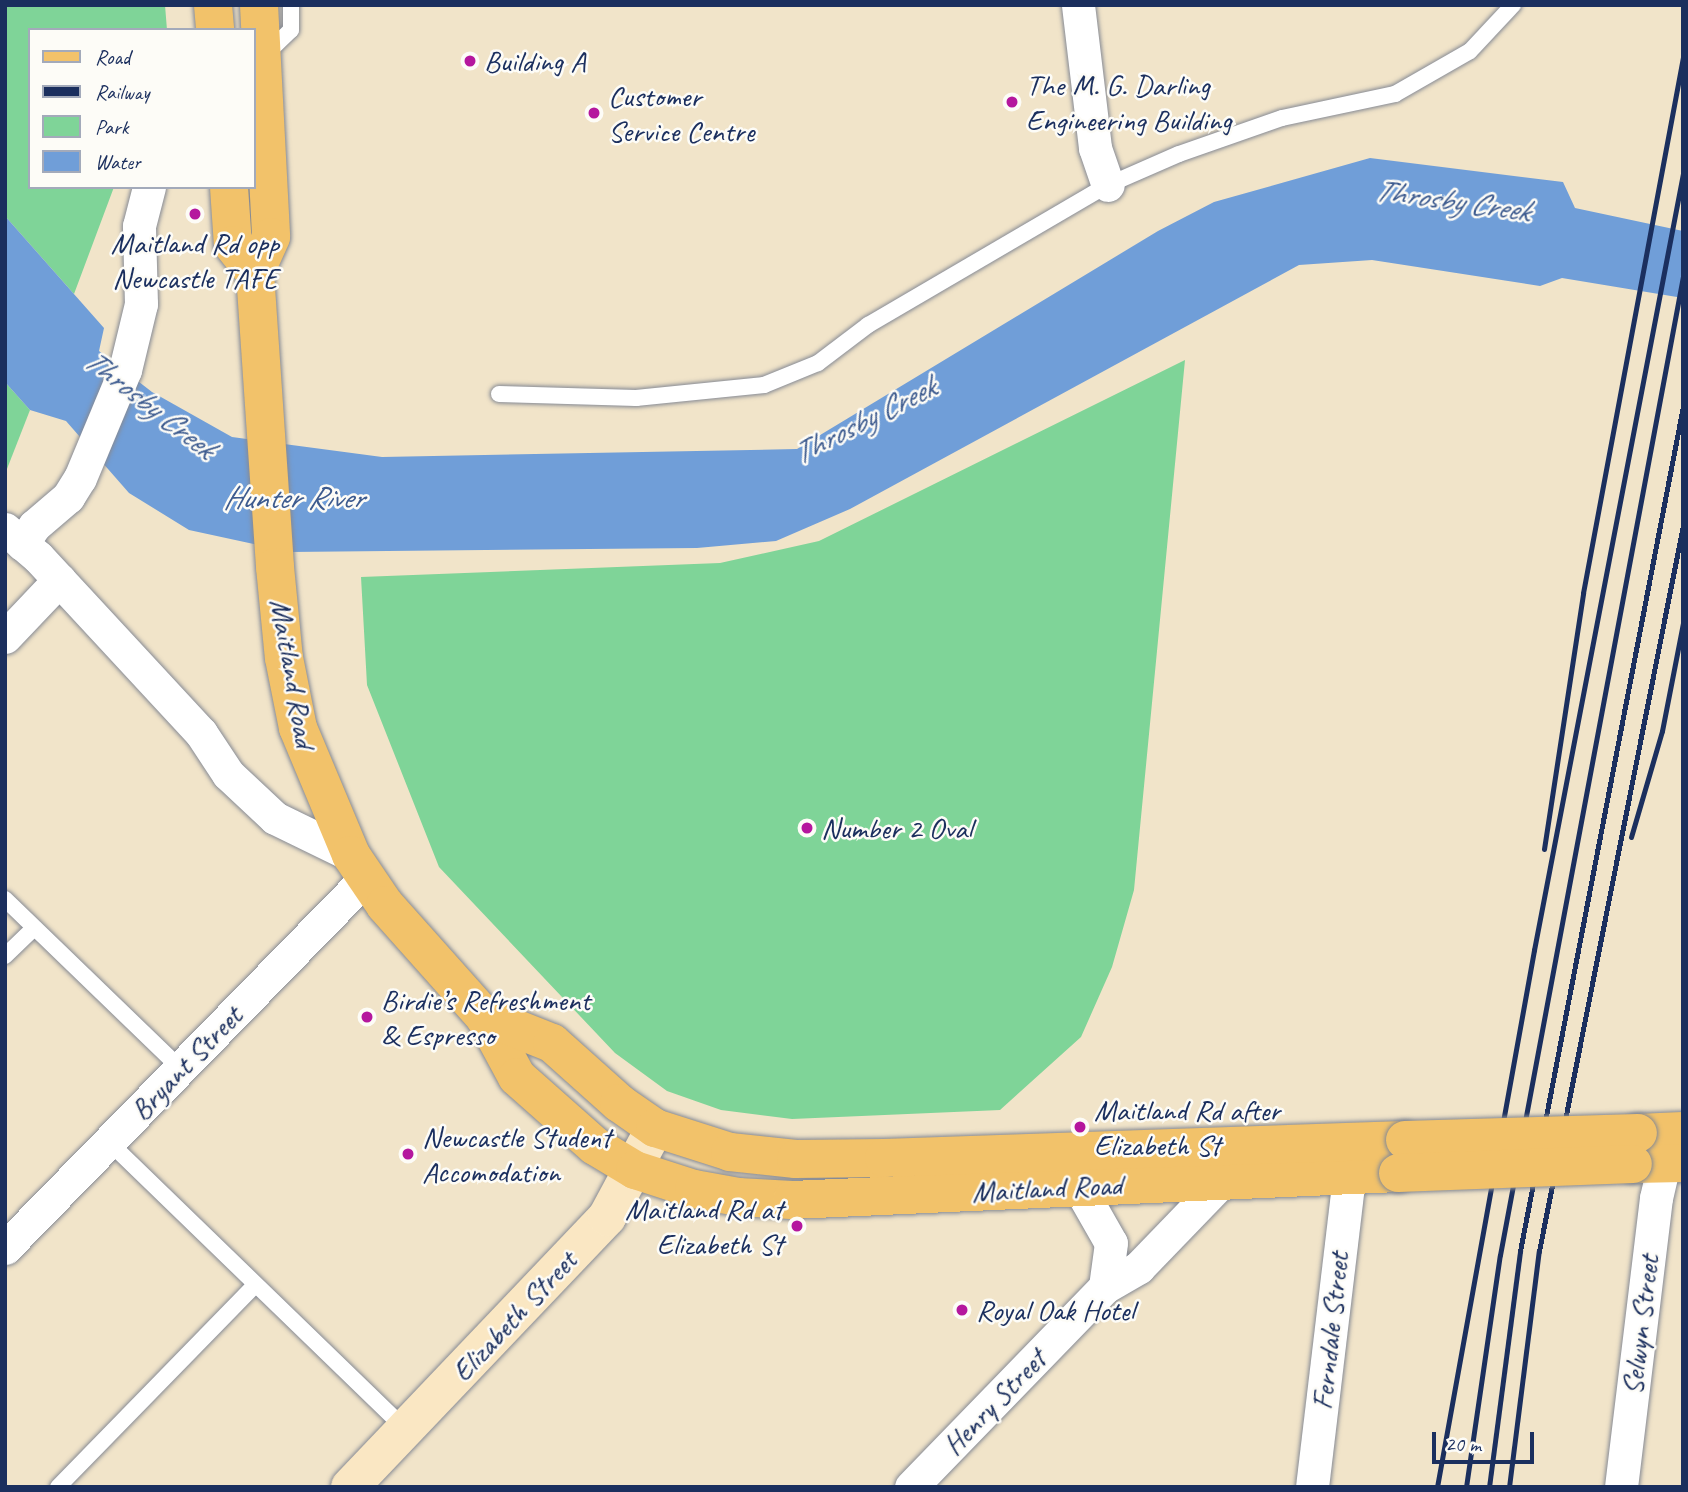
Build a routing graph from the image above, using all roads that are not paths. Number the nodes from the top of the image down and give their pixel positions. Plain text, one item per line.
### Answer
1 (212, 5) edge
2 (259, 5) edge
3 (291, 5) edge
4 (1078, 5) edge
5 (1513, 5) edge
6 (204, 28) edge
7 (215, 28) edge
8 (263, 58) junction
9 (1108, 186) junction
10 (148, 189) edge
11 (229, 189) edge
12 (255, 273) junction
13 (499, 394) dead end
14 (14, 537) edge
15 (59, 580) junction
16 (5, 637) edge
17 (359, 867) junction
18 (5, 899) edge
19 (34, 928) junction
20 (5, 956) edge
21 (484, 1016) junction
22 (181, 1069) junction
23 (655, 1128) junction
24 (1683, 1130) edge
25 (108, 1142) junction
26 (1401, 1156) junction
27 (1655, 1156) edge
28 (635, 1170) junction
29 (1349, 1175) junction
30 (1224, 1179) junction
31 (1079, 1187) junction
32 (5, 1248) edge
33 (255, 1285) junction
34 (1105, 1287) junction
35 (406, 1430) junction
36 (58, 1487) edge
37 (350, 1487) edge
38 (911, 1487) edge
39 (1312, 1487) edge
40 (1621, 1487) edge

1 - 6 street
1 - 7 main road
2 - 8 main road, Maitland Road
3 - 8 lane
4 - 9 street
5 - 9 lane
8 - 12 main road, Maitland Road
9 - 13 lane
10 - 14 street
11 - 12 main road
12 - 17 main road, Maitland Road
14 - 15 street
15 - 16 street
15 - 17 street
17 - 21 main road, Maitland Road
17 - 22 street, Bryant Street
18 - 19 lane
19 - 20 lane
19 - 22 lane
21 - 23 main road, Maitland Road
21 - 28 main road, Maitland Road
22 - 25 street, Bryant Street
23 - 26 main road, Maitland Road
23 - 28 main road, Elizabeth Street
24 - 27 main road, Maitland Road
25 - 32 street, Bryant Street
25 - 33 lane
26 - 27 main road, Maitland Road, bridge
26 - 29 main road, Maitland Road
27 - 40 street, Selwyn Street
28 - 31 main road, Maitland Road
28 - 35 main road, Elizabeth Street
29 - 30 main road, Maitland Road
29 - 39 street, Ferndale Street
30 - 31 main road, Maitland Road
30 - 34 street, Henry Street
31 - 34 street
33 - 35 lane
33 - 36 lane
34 - 38 street, Henry Street
35 - 37 main road, Elizabeth Street

